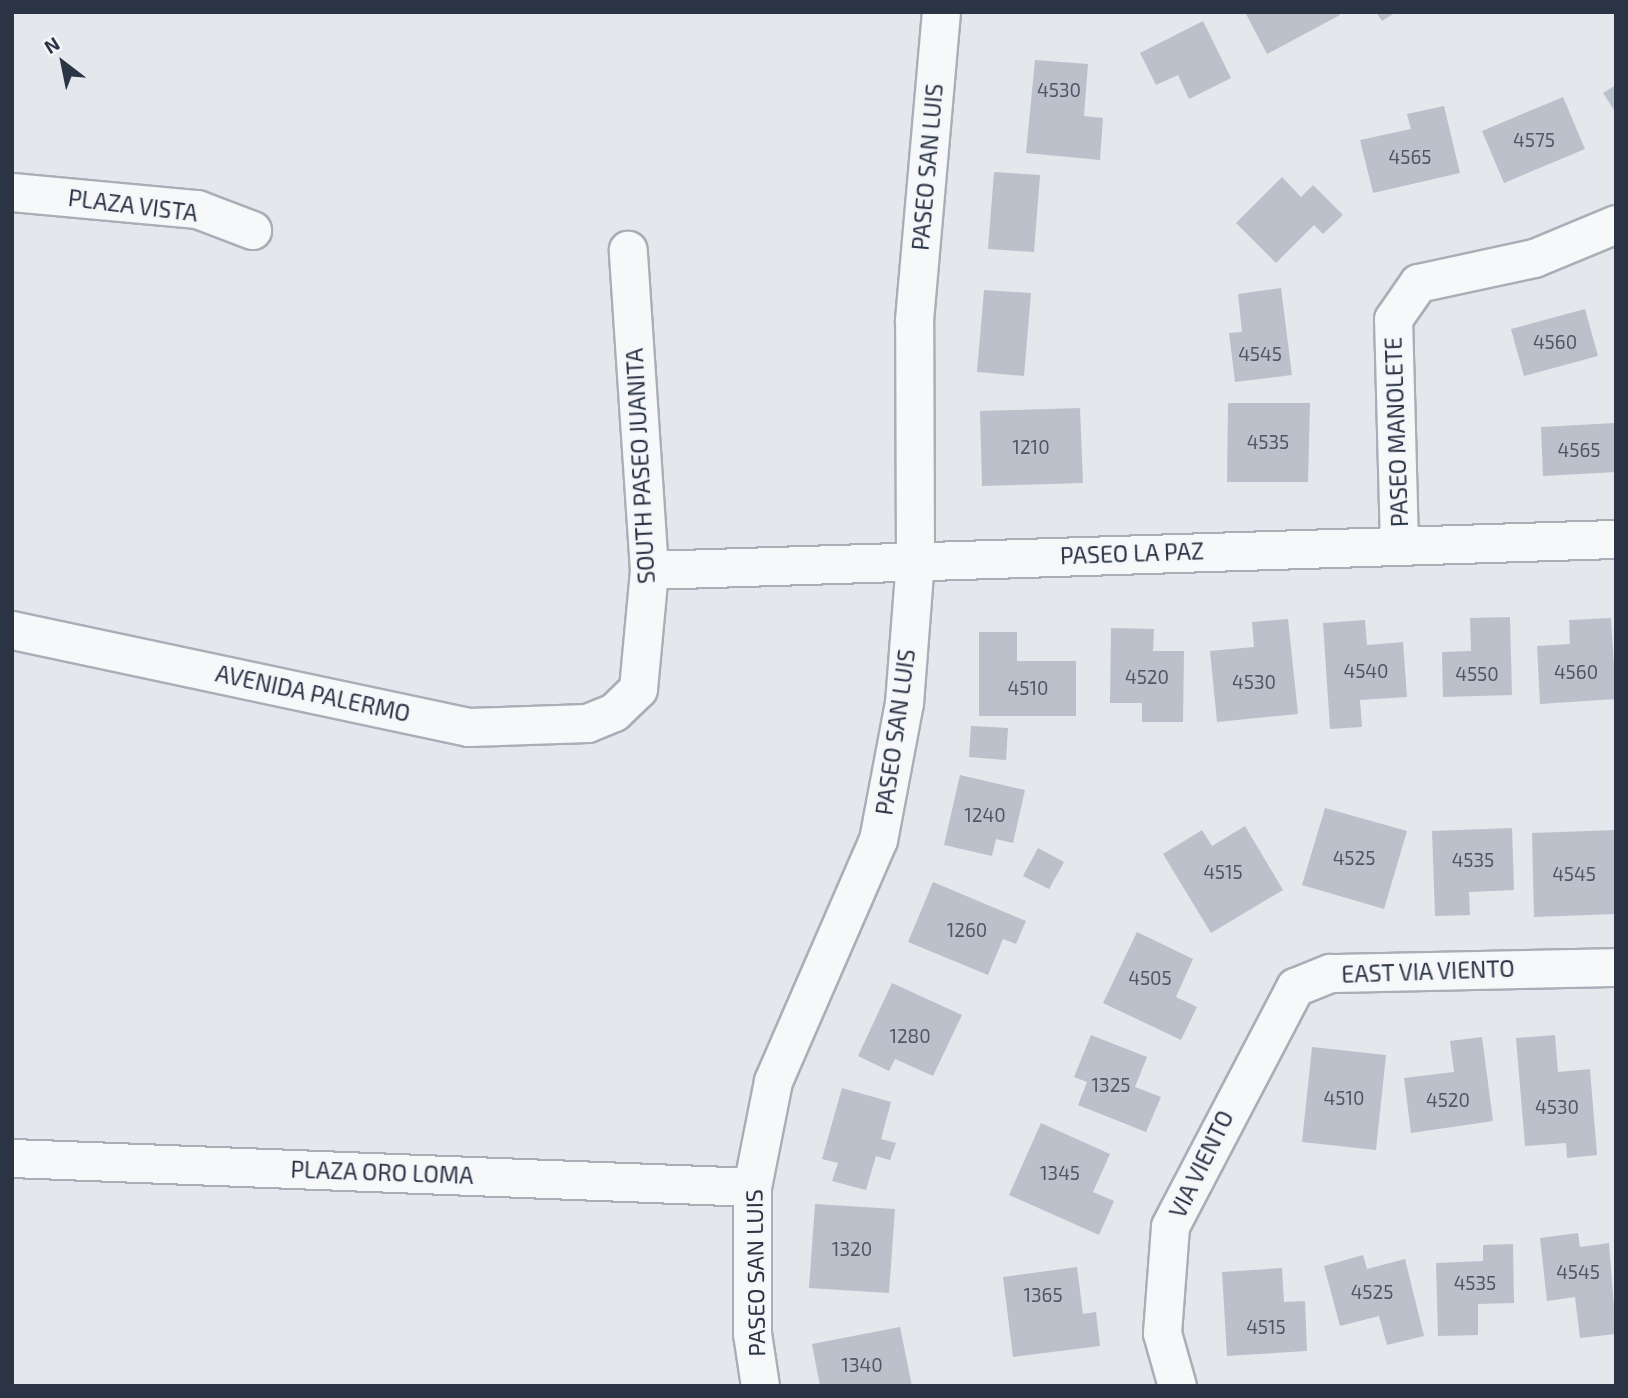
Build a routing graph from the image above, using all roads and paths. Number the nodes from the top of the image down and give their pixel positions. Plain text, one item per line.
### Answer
1 (941, 12) edge
2 (12, 192) edge
3 (1616, 224) edge
4 (252, 230) dead end
5 (628, 250) dead end
6 (1616, 539) edge
7 (1399, 545) junction
8 (915, 560) junction
9 (649, 570) junction
10 (12, 629) edge
11 (614, 712) joint
12 (1616, 967) edge
13 (1248, 1070) joint
14 (12, 1158) edge
15 (752, 1186) junction
16 (760, 1386) edge
17 (1178, 1386) edge

1 - 8 street, PASEO SAN LUIS
2 - 4 street, PLAZA VISTA
3 - 7 street, PASEO MANOLETE
5 - 9 street, SOUTH PASEO JUANITA
6 - 7 street, PASEO LA PAZ
7 - 8 street, PASEO LA PAZ
8 - 9 street, PASEO LA PAZ
8 - 15 street, PASEO SAN LUIS
9 - 11 street, SOUTH PASEO JUANITA
10 - 11 street, AVENIDA PALERMO
12 - 13 street, EAST VIA VIENTO
13 - 17 street, VIA VIENTO
14 - 15 street, PLAZA ORO LOMA
15 - 16 street, PASEO SAN LUIS

